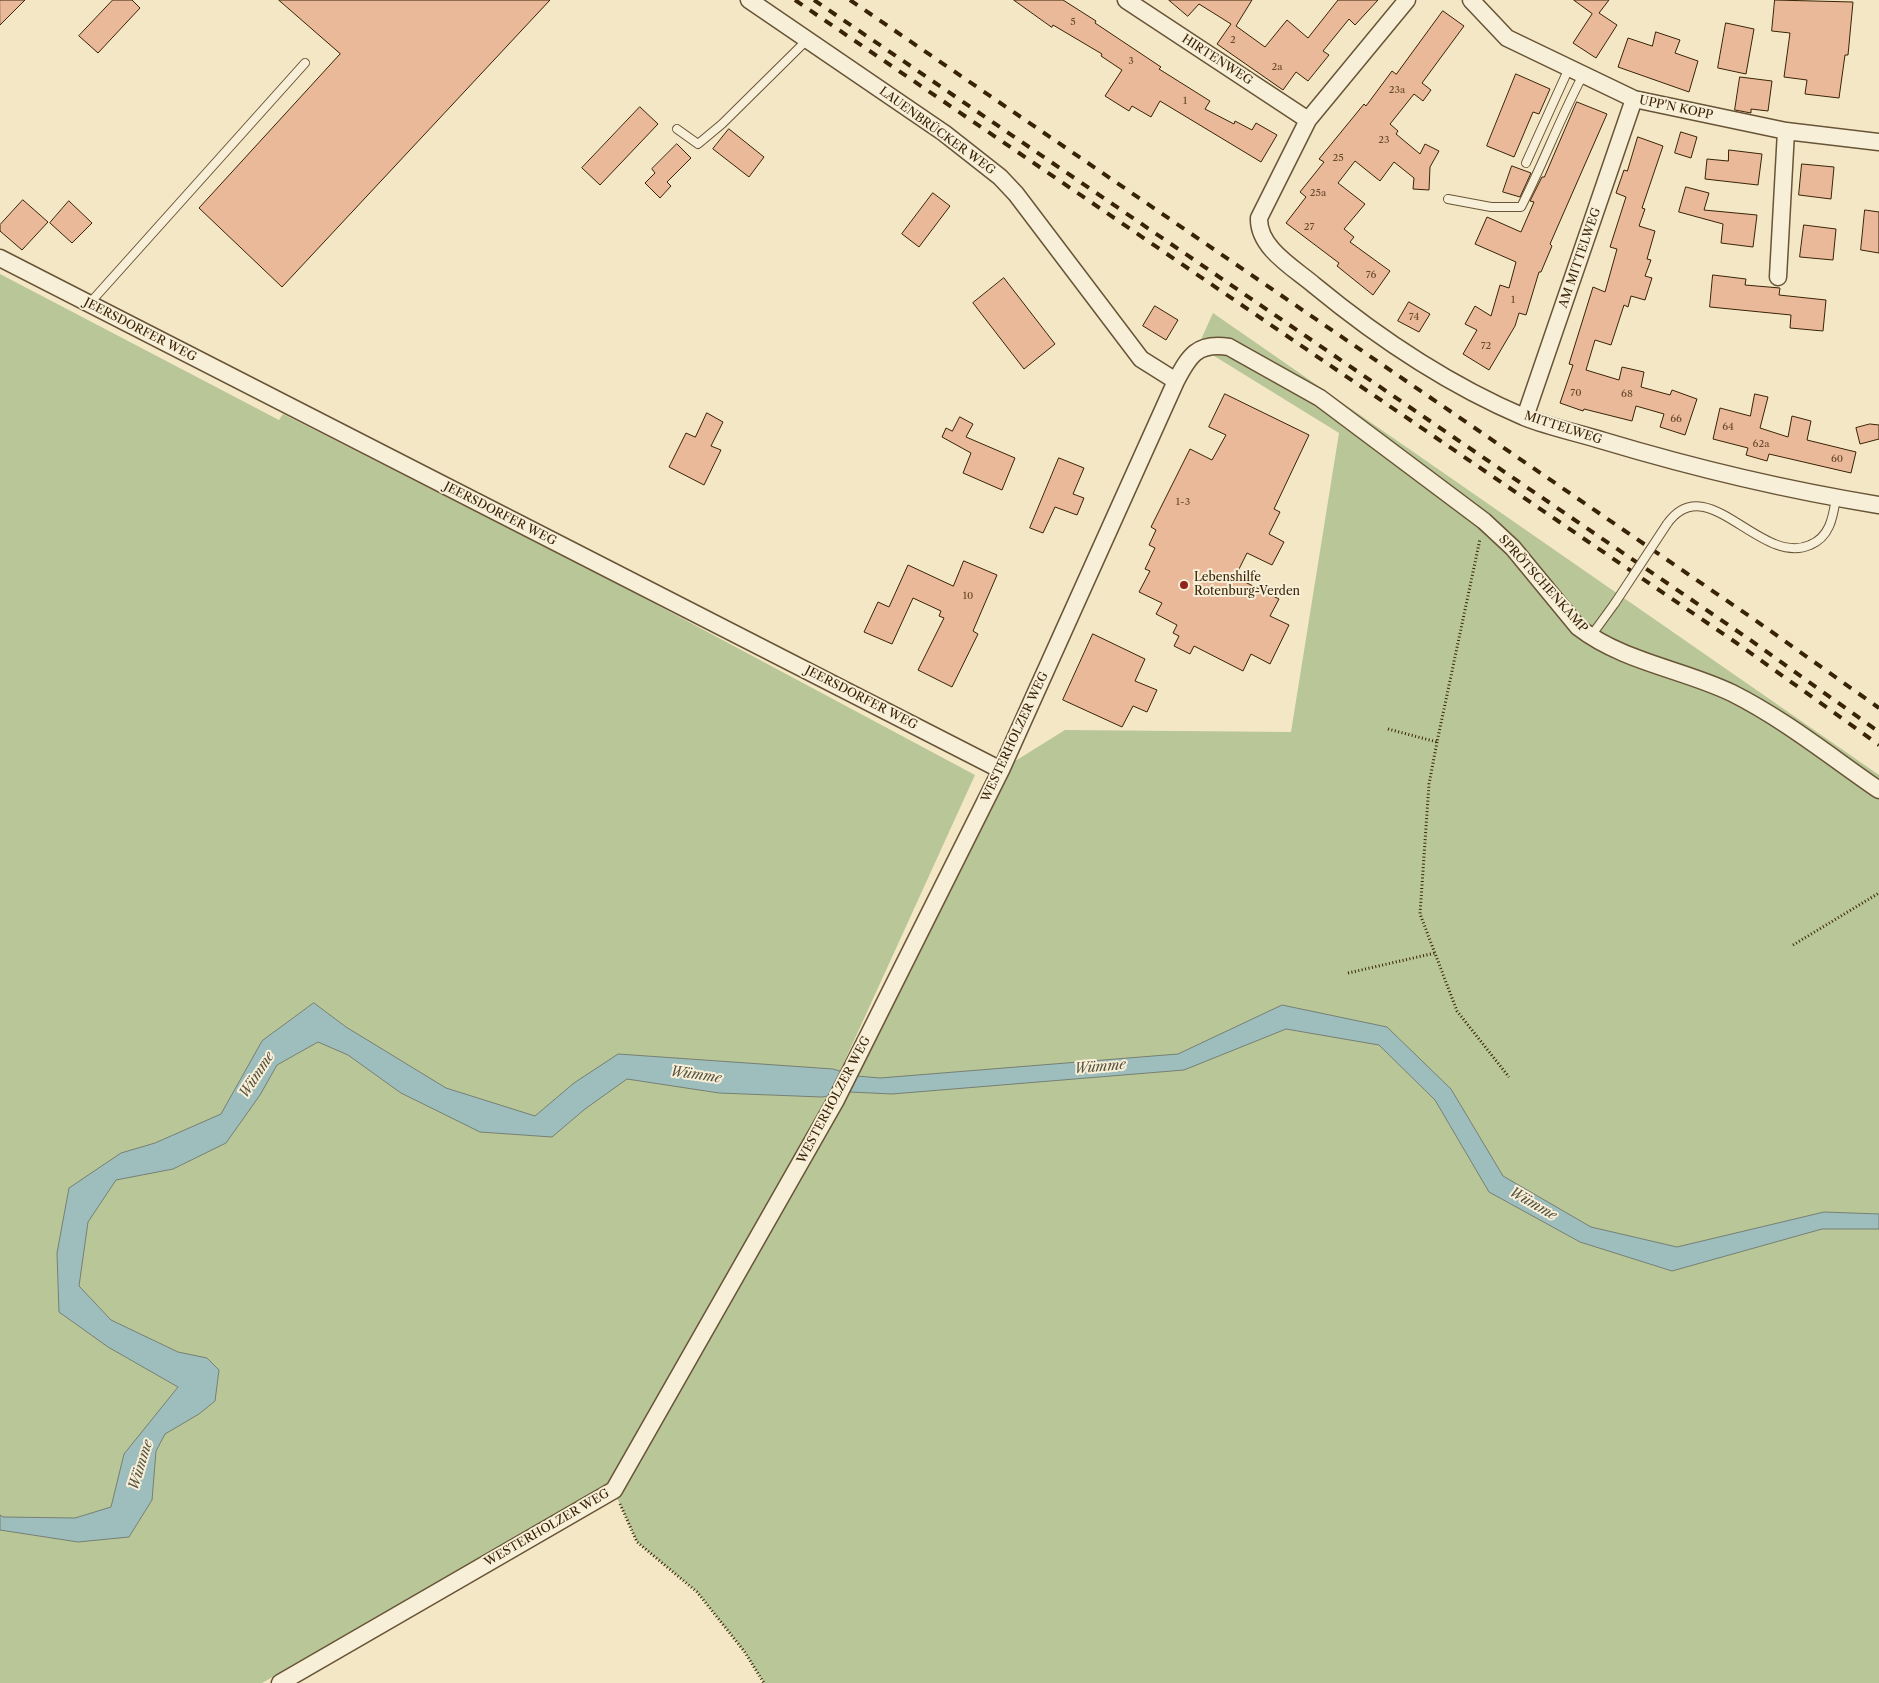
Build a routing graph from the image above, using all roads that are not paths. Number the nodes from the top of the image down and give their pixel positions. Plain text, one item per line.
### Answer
1 (749, 0) edge
2 (1126, 0) edge
3 (1407, 0) edge
4 (1471, 0) edge
5 (807, 40) junction
6 (305, 63) dead end
7 (1576, 71) junction
8 (1634, 98) junction
9 (1308, 120) junction
10 (677, 129) dead end
11 (1786, 131) junction
12 (1879, 142) edge
13 (1526, 163) dead end
14 (1448, 199) dead end
15 (0, 258) edge
16 (1778, 277) dead end
17 (89, 304) junction
18 (1197, 351) joint
19 (1176, 381) junction
20 (1525, 417) junction
21 (1836, 498) junction
22 (1879, 505) edge
23 (1591, 636) junction
24 (1001, 770) junction
25 (1879, 790) edge
26 (280, 1683) edge

1 - 5 street, LAUENBRÜCKER WEG
2 - 9 street, HIRTENWEG
3 - 9 street
4 - 7 street, UPP'N KOPP
5 - 10 lane
5 - 19 street, LAUENBRÜCKER WEG
6 - 17 lane
7 - 8 street, UPP'N KOPP
7 - 13 lane
7 - 14 lane
8 - 11 street, UPP'N KOPP
8 - 20 street, AM MITTELWEG
9 - 20 street, MITTELWEG
11 - 12 street, UPP'N KOPP
11 - 16 street
15 - 17 street, JEERSDORFER WEG
17 - 24 street, JEERSDORFER WEG
18 - 19 street, WESTERHOLZER WEG
18 - 23 street, SPRÖTSCHENKAMP
19 - 24 street, WESTERHOLZER WEG
20 - 21 street, MITTELWEG
21 - 22 street, MITTELWEG
21 - 23 lane, bridge
23 - 25 street, SPRÖTSCHENKAMP
24 - 26 street, WESTERHOLZER WEG

